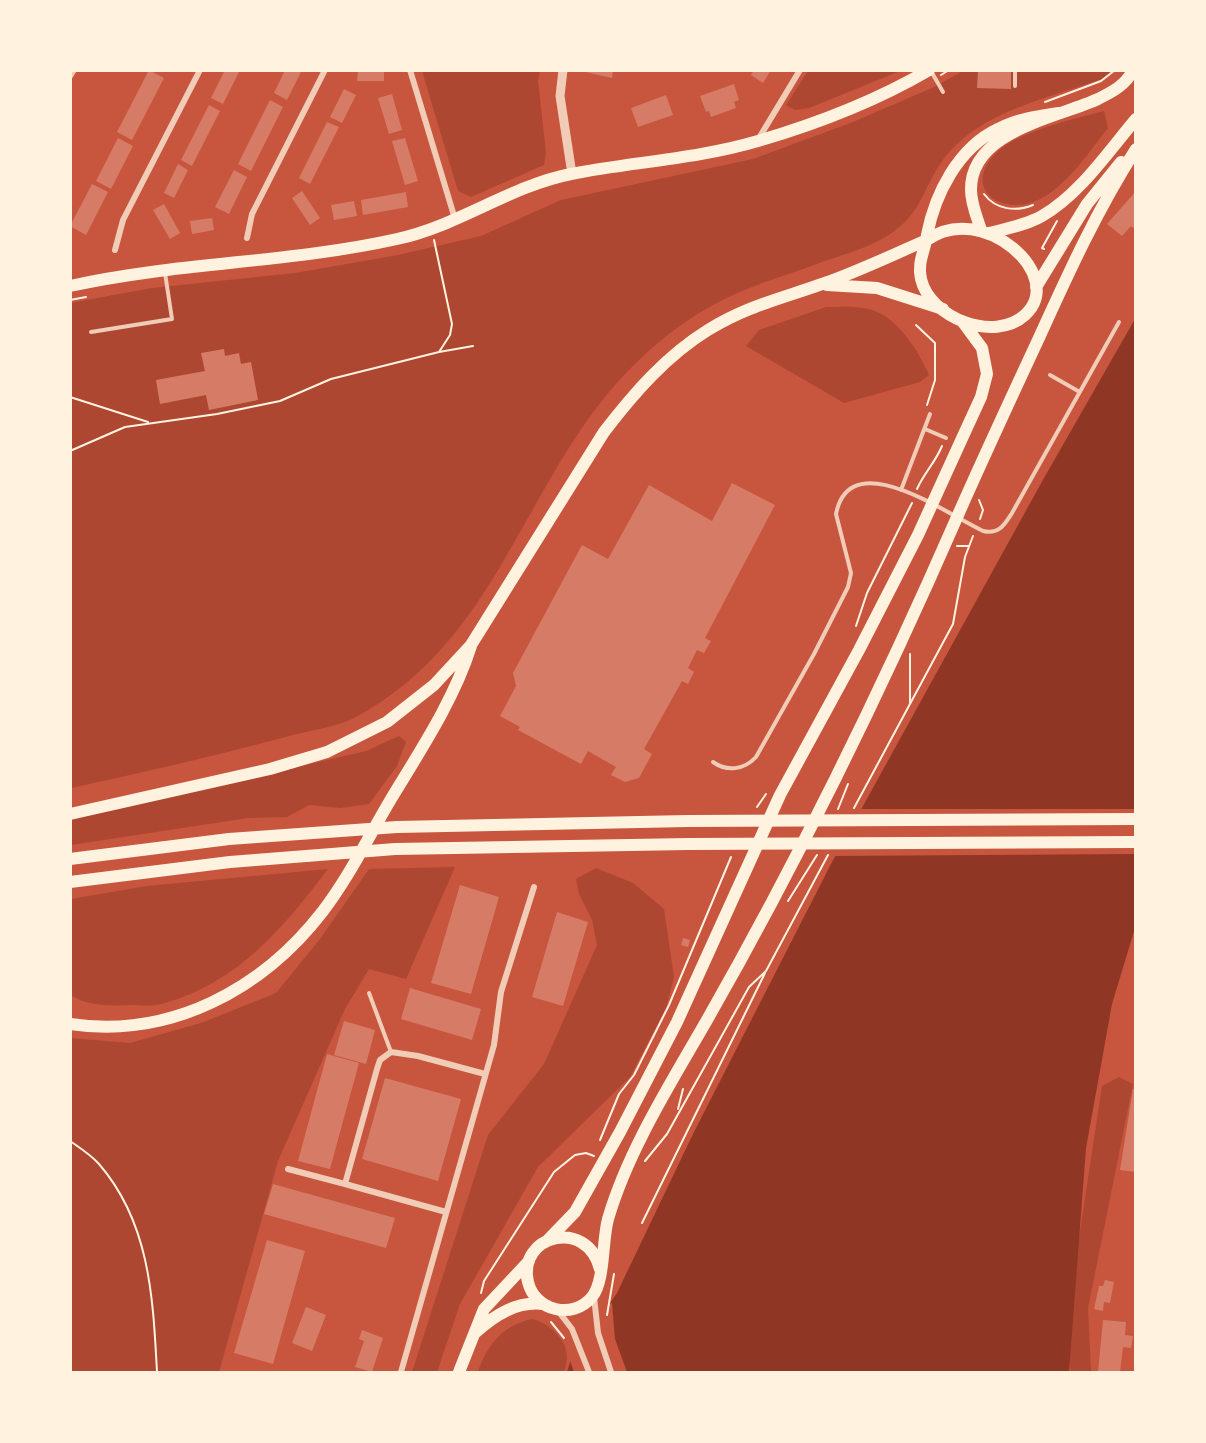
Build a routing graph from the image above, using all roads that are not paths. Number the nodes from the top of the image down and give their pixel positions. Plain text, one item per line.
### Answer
1 (75, 70) edge
2 (200, 70) edge
3 (325, 70) edge
4 (410, 70) edge
5 (564, 70) edge
6 (800, 70) edge
7 (930, 70) edge
8 (1016, 70) edge
9 (1133, 70) edge
10 (70, 78) edge
11 (1015, 86) dead end
12 (943, 92) dead end
13 (1059, 113) junction
14 (1136, 119) edge
15 (757, 141) junction
16 (1136, 149) edge
17 (572, 174) junction
18 (455, 219) junction
19 (985, 232) junction
20 (247, 238) dead end
21 (927, 240) junction
22 (115, 250) dead end
23 (164, 270) junction
24 (821, 285) junction
25 (70, 286) edge
26 (1036, 292) junction
27 (943, 309) junction
28 (962, 321) junction
29 (1119, 322) dead end
30 (91, 332) dead end
31 (1038, 340) junction
32 (1050, 375) dead end
33 (1078, 391) junction
34 (930, 414) road end
35 (925, 429) junction
36 (946, 438) road end
37 (901, 490) junction
38 (932, 505) junction
39 (957, 518) junction
40 (471, 645) junction
41 (713, 762) dead end
42 (70, 814) edge
43 (1136, 819) edge
44 (1136, 842) edge
45 (70, 859) edge
46 (70, 882) edge
47 (534, 887) dead end
48 (369, 993) dead end
49 (70, 1024) edge
50 (392, 1052) junction
51 (485, 1074) junction
52 (288, 1168) dead end
53 (345, 1184) junction
54 (446, 1212) junction
55 (547, 1241) junction
56 (530, 1260) junction
57 (600, 1269) junction
58 (594, 1294) junction
59 (543, 1304) junction
60 (556, 1310) junction
61 (473, 1335) junction
62 (401, 1372) edge
63 (459, 1372) edge
64 (589, 1372) edge
65 (611, 1372) edge

1 - 10 lane
2 - 22 street
3 - 20 street
4 - 18 street
5 - 17 street
6 - 15 street
7 - 12 lane
7 - 15 main road
8 - 11 lane
9 - 13 main road
13 - 19 main road
13 - 21 main road
14 - 19 main road
15 - 17 main road
16 - 26 main road
16 - 31 main road
17 - 18 main road
18 - 23 main road
19 - 21 main road
19 - 26 main road
21 - 24 main road
21 - 27 main road
23 - 25 main road
23 - 30 lane
24 - 27 main road
24 - 40 main road
26 - 28 main road
26 - 31 main road
27 - 28 main road
28 - 38 main road
29 - 33 lane
31 - 39 main road
32 - 33 lane
33 - 39 lane
34 - 35 lane
35 - 36 lane
35 - 37 lane
37 - 38 lane
37 - 41 lane
38 - 39 lane
38 - 55 main road
39 - 57 main road
40 - 42 main road
40 - 49 main road
43 - 45 main road
44 - 46 main road
47 - 51 street
48 - 50 lane
50 - 51 street
50 - 53 street
51 - 54 street
52 - 53 street
53 - 54 street
54 - 62 street
55 - 56 main road
55 - 57 main road
56 - 59 main road
56 - 61 main road
57 - 58 main road
58 - 60 main road
58 - 65 street
59 - 60 main road
59 - 61 main road
60 - 64 street
61 - 63 main road

